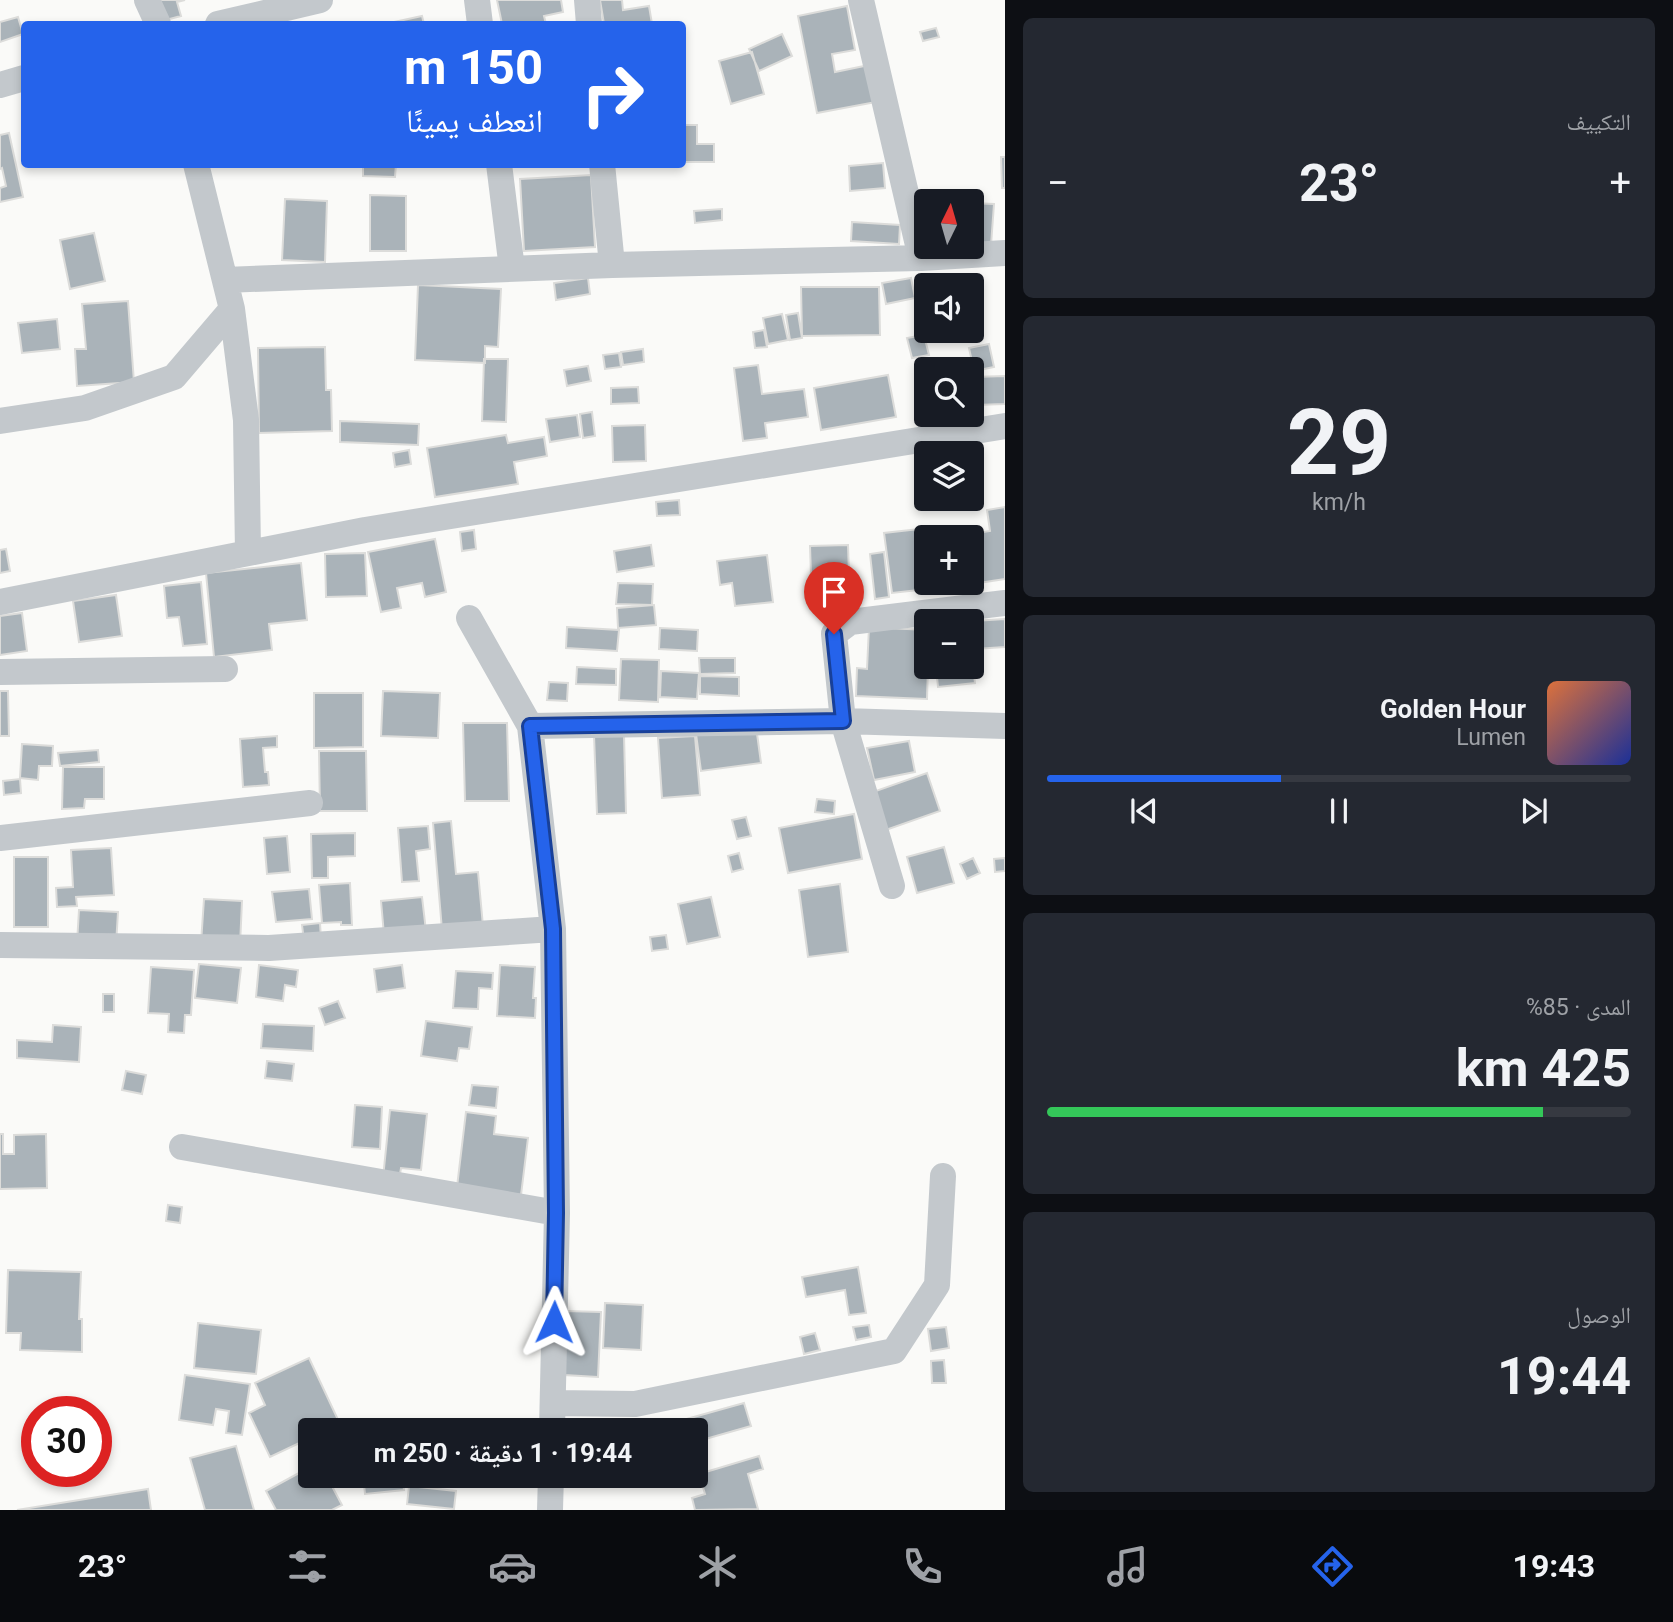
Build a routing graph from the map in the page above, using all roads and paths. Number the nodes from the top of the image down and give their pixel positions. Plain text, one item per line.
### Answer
1 (147, 0) edge
2 (320, 0) edge
3 (477, 0) edge
4 (587, 0) edge
5 (860, 0) edge
6 (157, 21) edge
7 (231, 21) edge
8 (480, 21) edge
9 (589, 21) edge
10 (21, 79) edge
11 (0, 85) edge
12 (197, 168) edge
13 (499, 168) edge
14 (602, 168) edge
15 (914, 228) edge
16 (1004, 253) edge
17 (984, 254) edge
18 (914, 258) edge
19 (612, 265) junction
20 (512, 269) junction
21 (225, 280) junction
22 (232, 309) junction
23 (0, 421) edge
24 (1004, 426) edge
25 (248, 553) junction
26 (0, 602) edge
27 (1004, 603) edge
28 (469, 618) dead end
29 (225, 669) dead end
30 (0, 672) edge
31 (843, 721) junction
32 (530, 726) junction
33 (1004, 726) edge
34 (310, 803) dead end
35 (0, 838) edge
36 (892, 886) dead end
37 (553, 929) junction
38 (0, 945) edge
39 (182, 1147) dead end
40 (943, 1176) dead end
41 (556, 1213) junction
42 (552, 1404) junction
43 (552, 1418) edge
44 (551, 1488) edge
45 (550, 1510) edge

1 - 6 street
2 - 7 street
3 - 8 street
4 - 9 street
5 - 15 street
10 - 11 street
12 - 21 street
13 - 20 street
14 - 19 street
16 - 17 street
18 - 19 street
19 - 20 street
20 - 21 street
21 - 22 street
22 - 23 street
22 - 25 street
24 - 25 street
25 - 26 street
27 - 31 street
28 - 32 street
29 - 30 street
31 - 32 street
31 - 33 street
31 - 36 street
32 - 37 street
34 - 35 street
37 - 38 street
37 - 41 street
39 - 41 street
40 - 42 street
41 - 42 street
42 - 43 street
44 - 45 street

